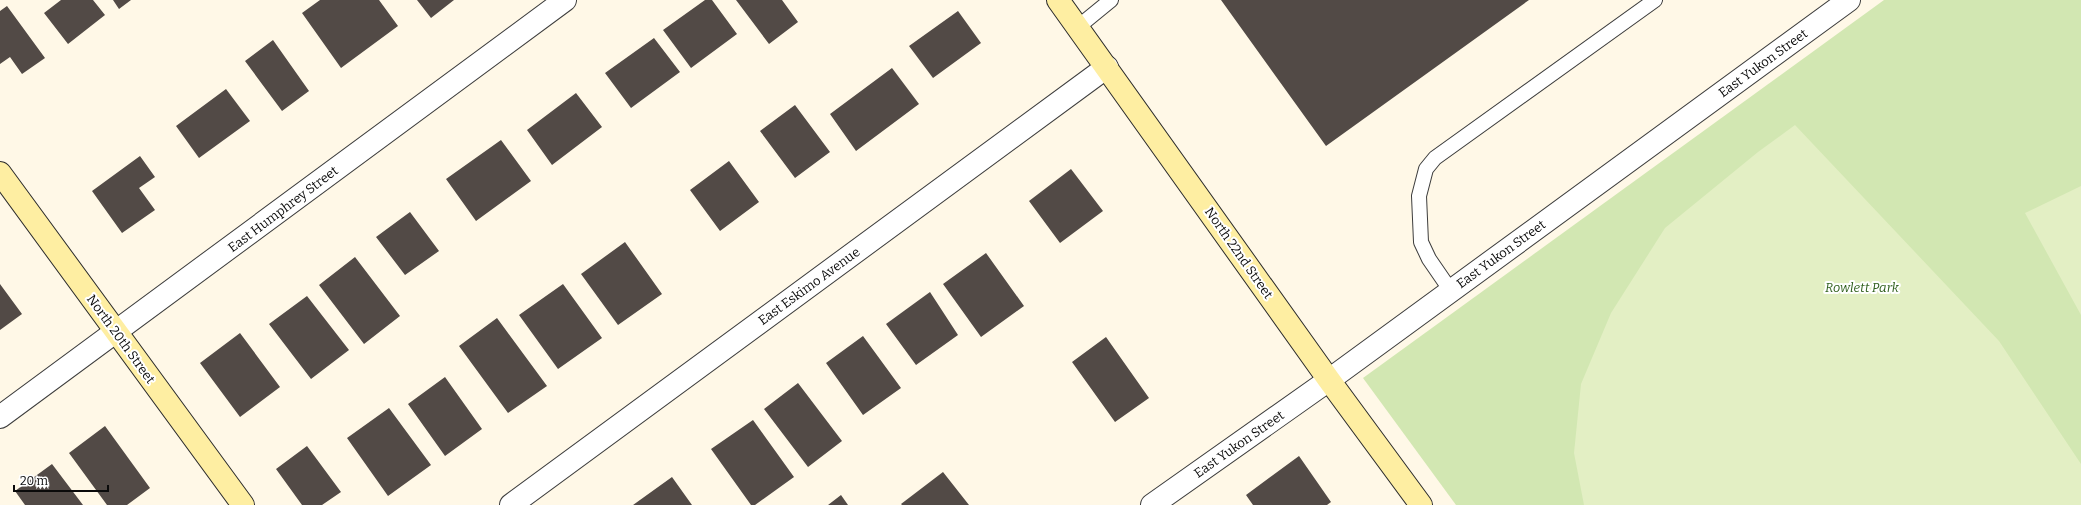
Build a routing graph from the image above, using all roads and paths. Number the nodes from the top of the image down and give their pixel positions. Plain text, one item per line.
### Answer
1 (565, 0) edge
2 (1058, 0) edge
3 (1111, 0) edge
4 (1655, 0) edge
5 (1849, 0) edge
6 (1078, 26) junction
7 (1107, 67) junction
8 (0, 173) edge
9 (1451, 291) junction
10 (116, 332) junction
11 (1329, 380) junction
12 (0, 417) edge
13 (243, 505) edge
14 (511, 505) edge
15 (1152, 505) edge
16 (1421, 505) edge

1 - 10 street, East Humphrey Street
2 - 6 street, North 22nd Street
3 - 6 lane
4 - 9 lane
5 - 9 street, East Yukon Street
6 - 7 street, North 22nd Street
7 - 11 street, North 22nd Street
7 - 14 street, East Eskimo Avenue
8 - 10 street, North 20th Street
9 - 11 street, East Yukon Street
10 - 12 street, East Humphrey Street
10 - 13 street, North 20th Street
11 - 15 street, East Yukon Street
11 - 16 street, North 22nd Street

